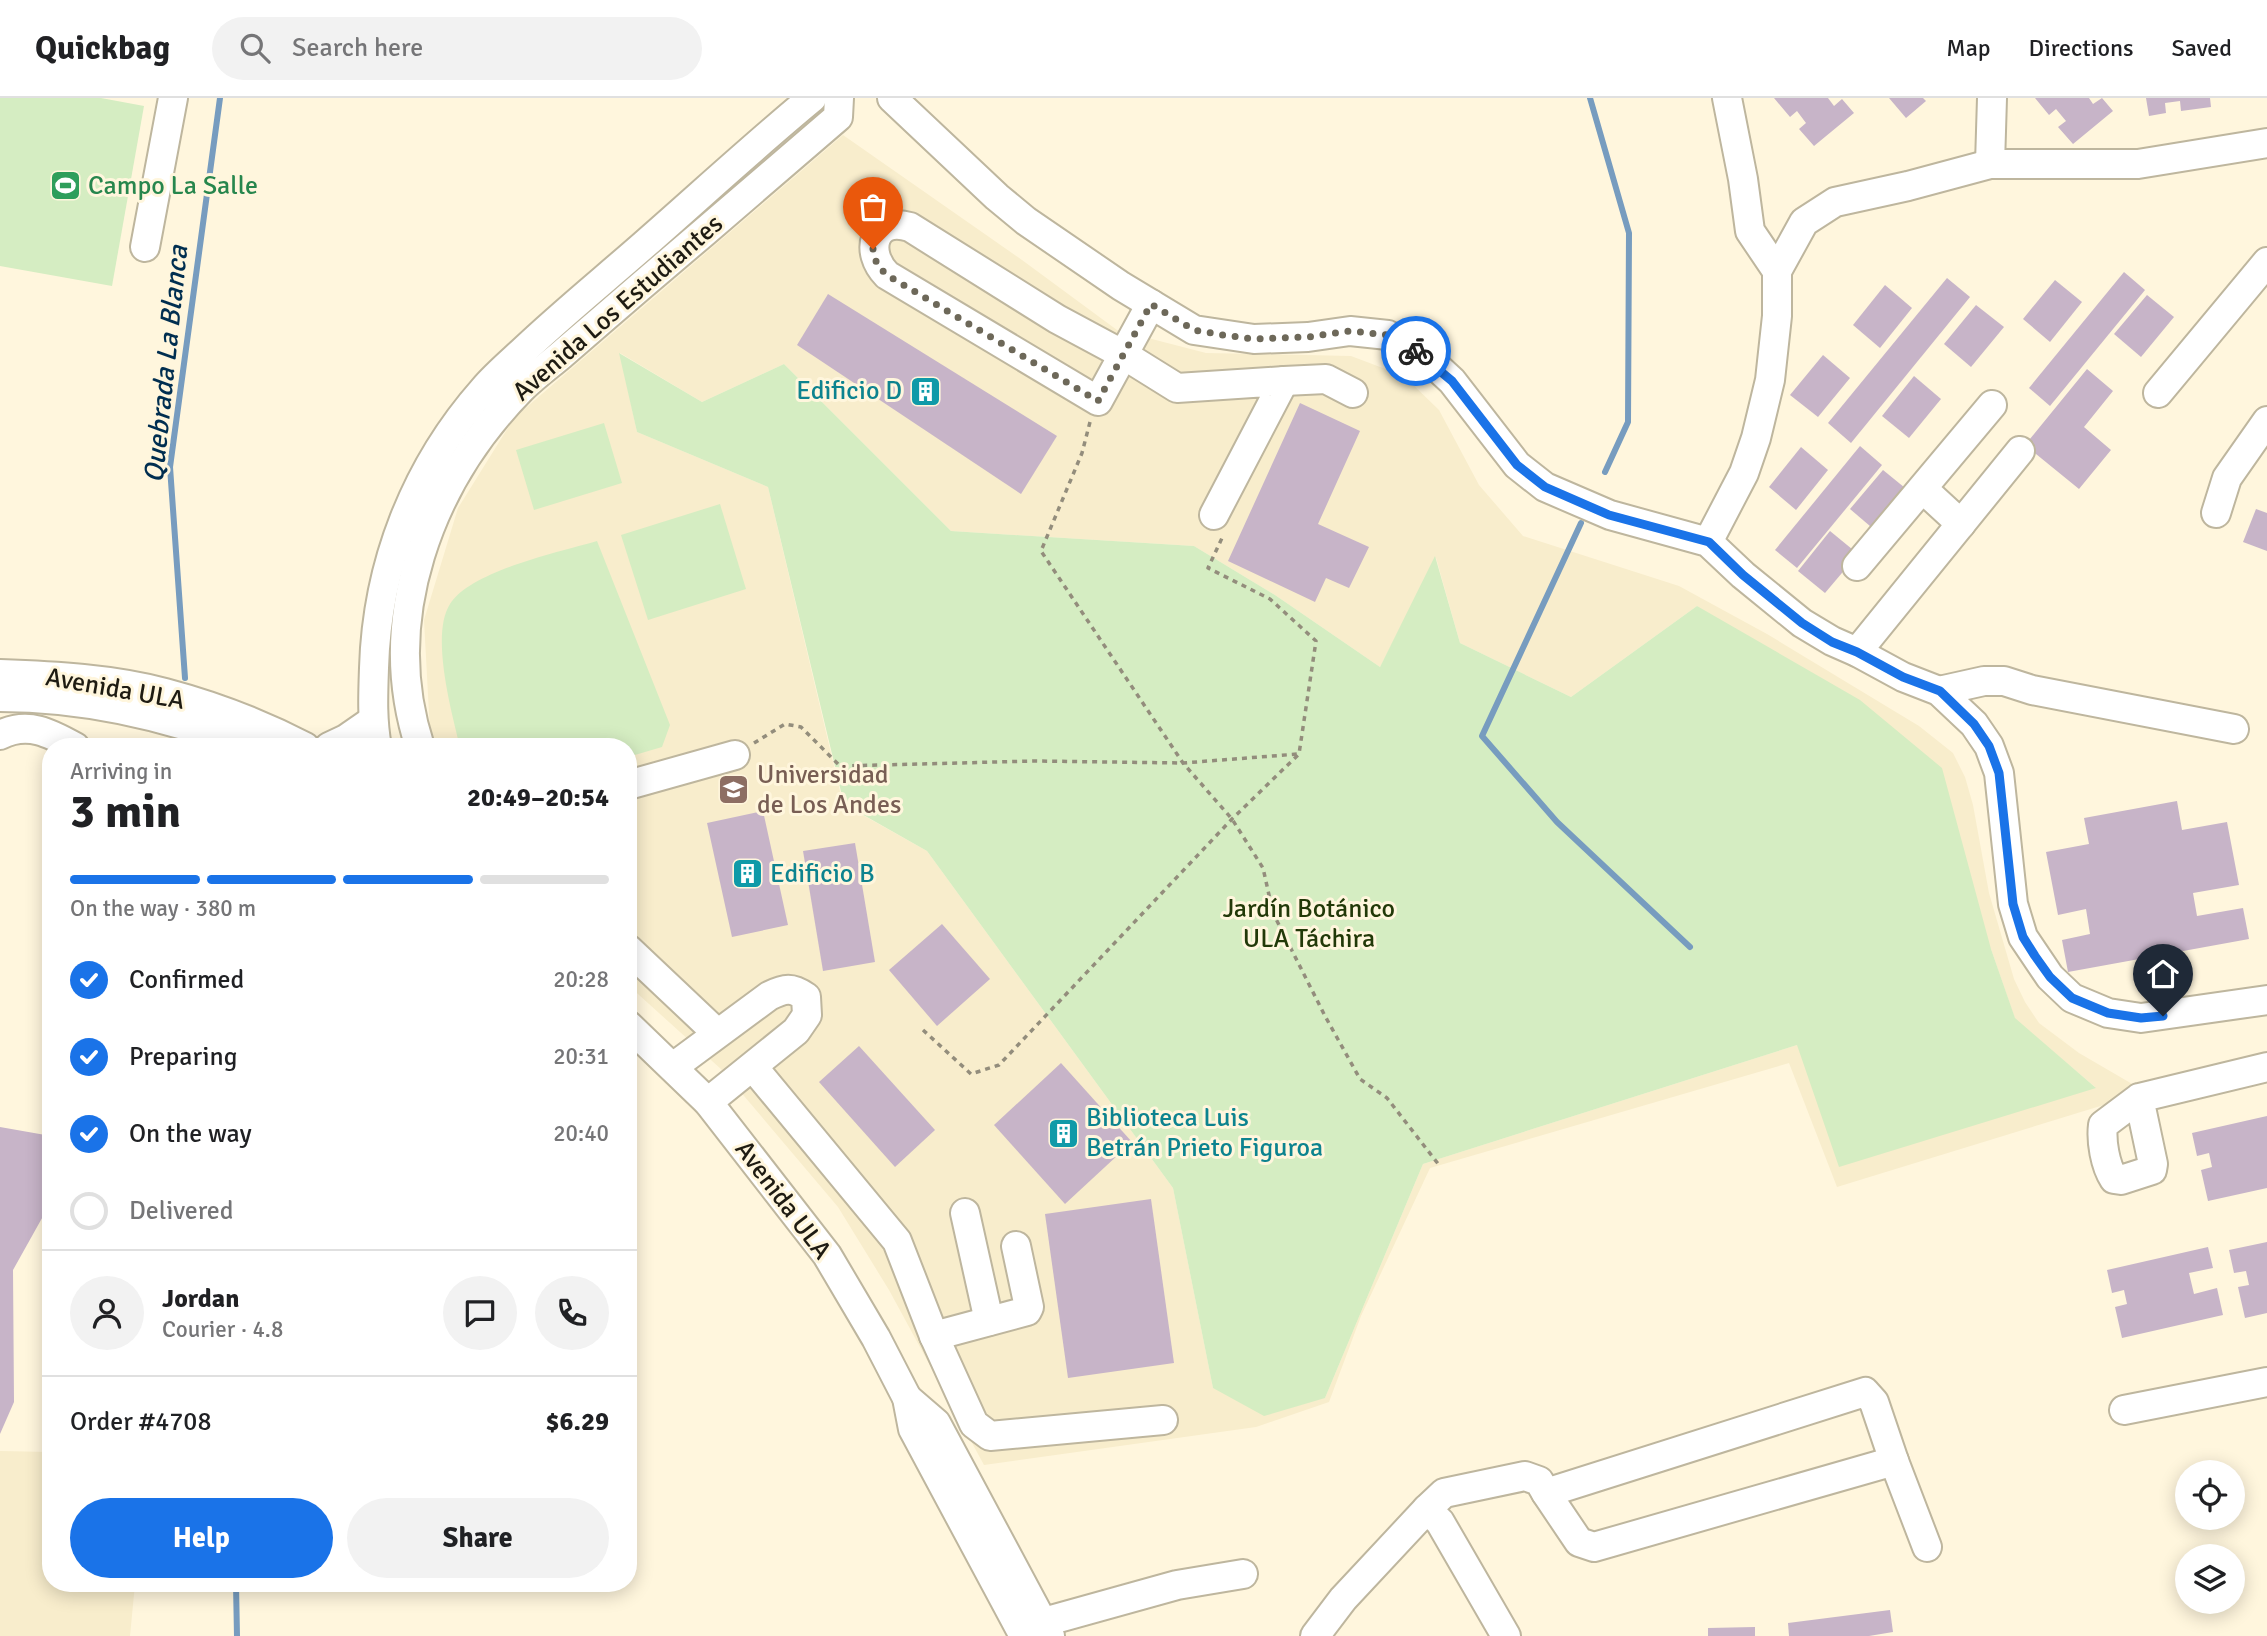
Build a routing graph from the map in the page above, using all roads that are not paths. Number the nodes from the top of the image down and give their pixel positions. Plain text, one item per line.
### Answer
1 (173, 98) edge
2 (813, 98) edge
3 (839, 98) edge
4 (892, 98) edge
5 (1727, 98) edge
6 (1992, 98) edge
7 (2267, 143) edge
8 (1990, 164) junction
9 (145, 247) dead end
10 (2267, 262) edge
11 (1777, 271) junction
12 (1151, 304) junction
13 (1124, 355) junction
14 (1284, 381) junction
15 (1353, 393) dead end
16 (2158, 393) dead end
17 (1992, 405) dead end
18 (2267, 421) edge
19 (2021, 451) dead end
20 (1923, 489) junction
21 (2216, 513) dead end
22 (1961, 524) junction
23 (1218, 526) road end
24 (1709, 542) junction
25 (1857, 566) dead end
26 (1857, 652) junction
27 (0, 674) edge
28 (1940, 691) junction
29 (0, 697) edge
30 (2234, 729) dead end
31 (374, 734) edge
32 (0, 735) edge
33 (60, 738) edge
34 (224, 738) edge
35 (288, 738) edge
36 (352, 738) edge
37 (410, 738) edge
38 (735, 755) road end
39 (637, 782) edge
40 (637, 957) edge
41 (2267, 1000) edge
42 (637, 1033) edge
43 (717, 1033) junction
44 (673, 1067) junction
45 (753, 1067) junction
46 (2267, 1067) edge
47 (2139, 1098) dead end
48 (708, 1102) junction
49 (965, 1213) dead end
50 (1016, 1246) dead end
51 (989, 1321) junction
52 (934, 1336) junction
53 (2267, 1381) edge
54 (2124, 1410) dead end
55 (1163, 1420) dead end
56 (1894, 1461) junction
57 (1546, 1493) junction
58 (1427, 1509) junction
59 (1927, 1546) dead end
60 (1243, 1574) dead end
61 (1039, 1631) edge
62 (1315, 1636) edge
63 (1506, 1636) edge

1 - 9 street
2 - 31 street, Avenida Los Estudiantes
3 - 37 street, Avenida Los Estudiantes
4 - 12 street
5 - 11 street
6 - 8 street
7 - 8 street
8 - 11 street
10 - 16 street
11 - 24 street
12 - 13 street
12 - 24 street
13 - 13 street
13 - 14 street
14 - 15 street
14 - 23 street
17 - 20 street
18 - 21 street
19 - 22 street
20 - 22 street
20 - 25 street
22 - 26 street
24 - 26 street
26 - 28 street
27 - 35 street, Avenida ULA
28 - 30 street
28 - 41 street
29 - 34 street, Avenida ULA
31 - 36 street
32 - 33 street
38 - 39 street
40 - 43 street
42 - 44 street, Avenida ULA
43 - 44 street
43 - 45 street
44 - 48 street, Avenida ULA
45 - 48 street
45 - 52 street
46 - 47 street
48 - 61 street, Avenida ULA
49 - 51 street
50 - 51 street
51 - 52 street
52 - 55 street
53 - 54 street
56 - 57 street
56 - 57 street
56 - 59 street
57 - 58 street
58 - 62 street
58 - 63 street
60 - 61 street

